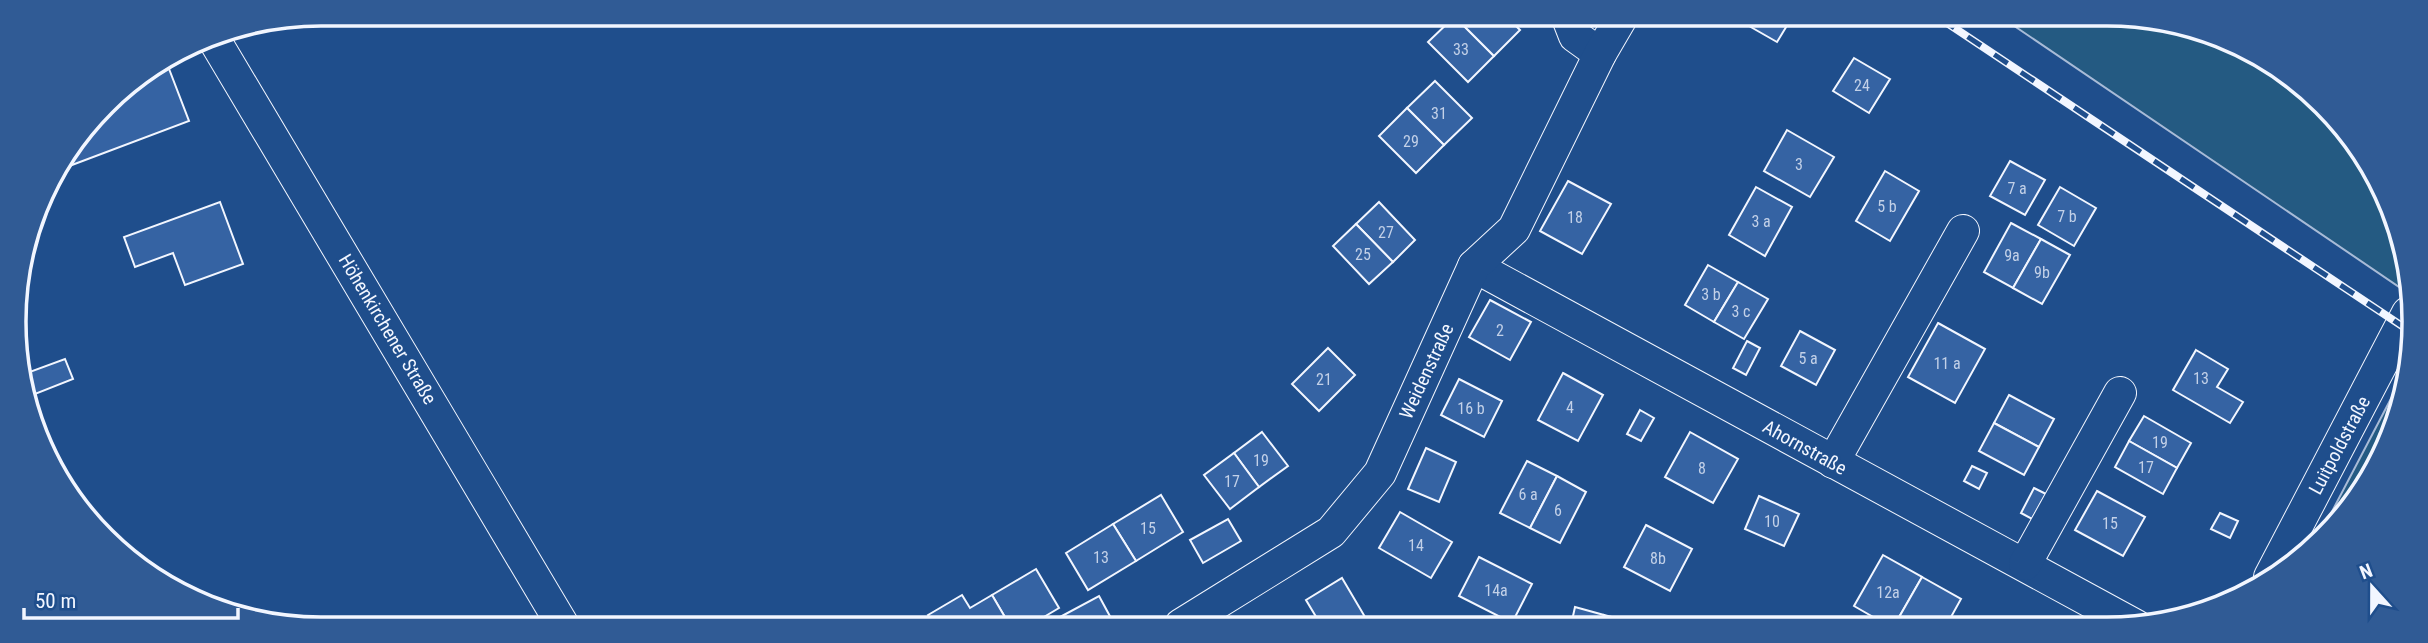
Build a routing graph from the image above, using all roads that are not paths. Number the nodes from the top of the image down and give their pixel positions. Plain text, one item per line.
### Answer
1 (1571, 26) edge
2 (1616, 26) edge
3 (218, 46) edge
4 (1600, 54) junction
5 (1964, 231) dead end
6 (1474, 266) junction
7 (2402, 325) edge
8 (2120, 393) dead end
9 (1833, 462) junction
10 (2278, 562) edge
11 (2025, 564) junction
12 (2119, 616) edge
13 (558, 617) edge
14 (1194, 617) edge

1 - 4 street
2 - 4 street, Weidenstraße
3 - 13 street, Höhenkirchener Straße
4 - 6 street, Weidenstraße
5 - 9 street
6 - 9 street, Ahornstraße
6 - 14 street, Weidenstraße
7 - 10 street, Luitpoldstraße
8 - 11 street
9 - 11 street, Ahornstraße
11 - 12 street, Ahornstraße

